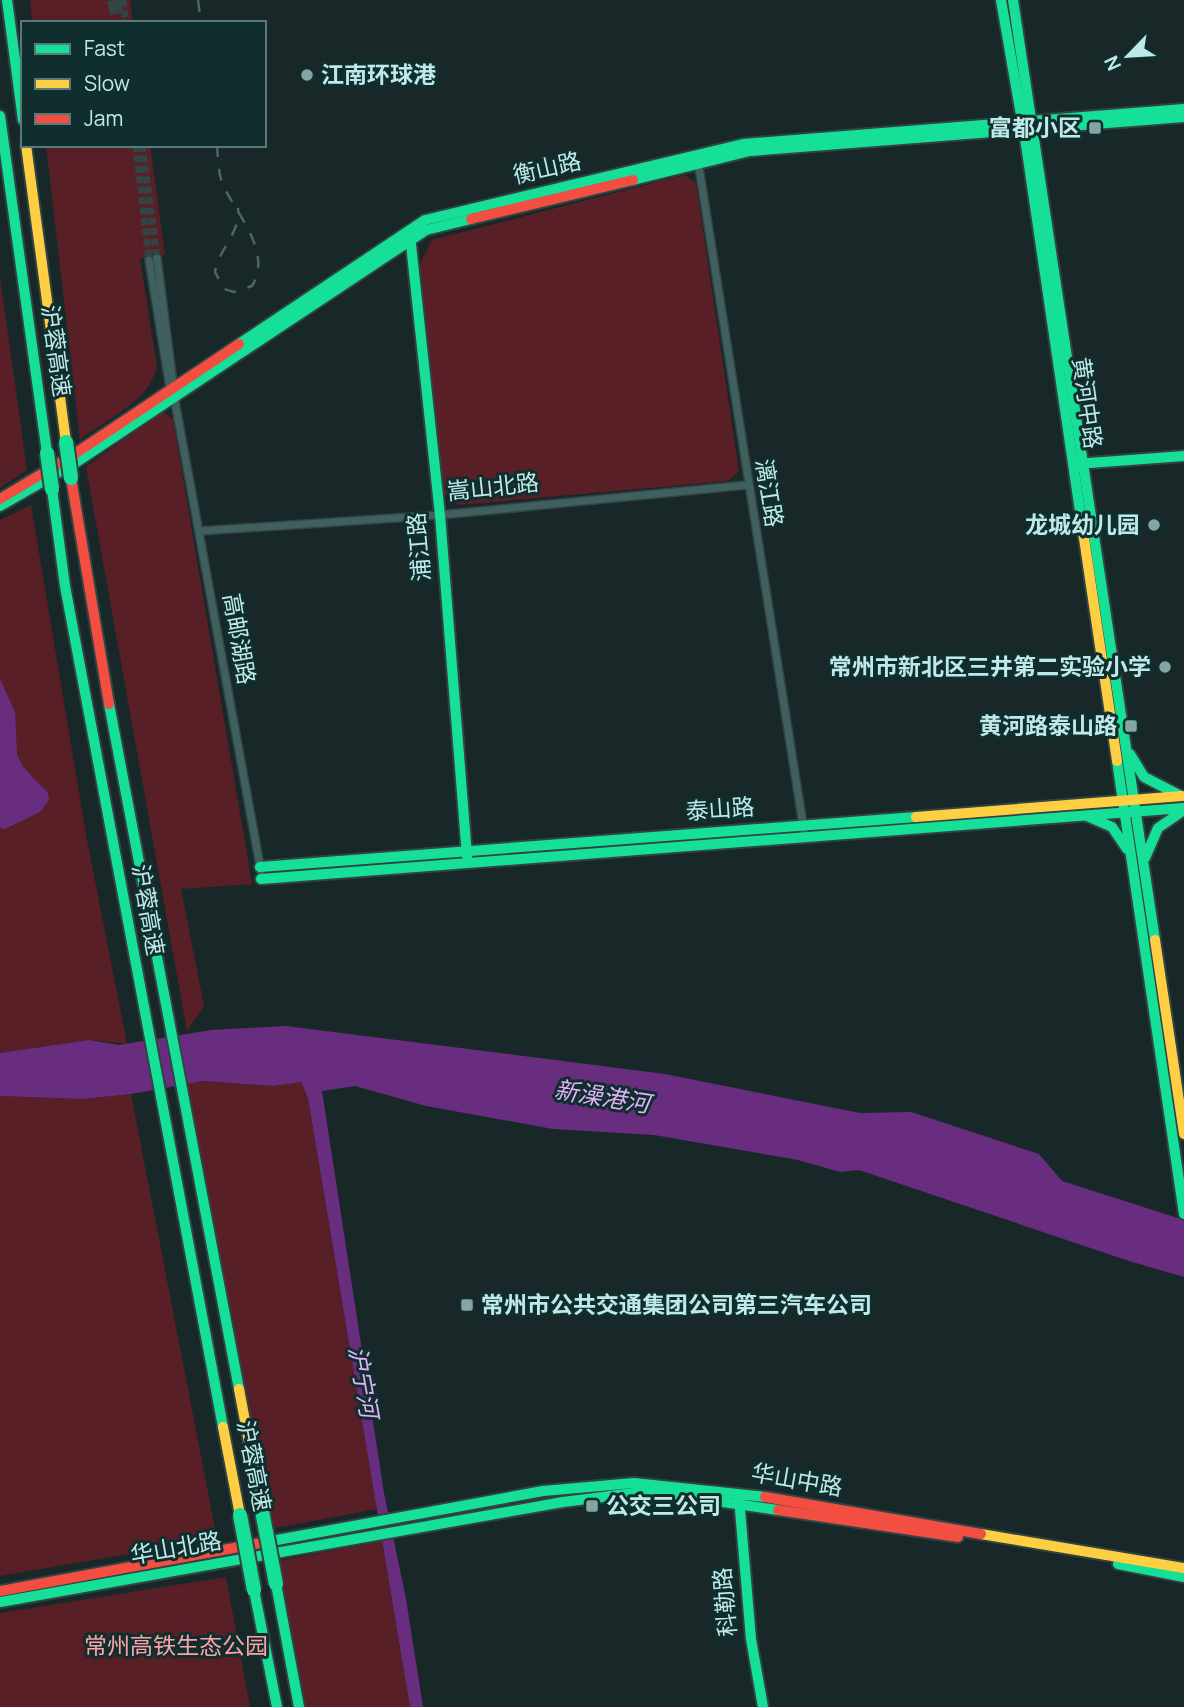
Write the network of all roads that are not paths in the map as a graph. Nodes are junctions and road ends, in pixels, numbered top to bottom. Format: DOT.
graph roads {
  1 [pos="7,0"];
  2 [pos="1002,0"];
  3 [pos="1013,0"];
  4 [pos="21,105"];
  5 [pos="1184,109"];
  6 [pos="0,116"];
  7 [pos="1184,117"];
  8 [pos="1028,125"];
  9 [pos="26,147"];
  10 [pos="698,159"];
  11 [pos="410,234"];
  12 [pos="153,259"];
  13 [pos="174,395"];
  14 [pos="1184,456"];
  15 [pos="1079,464"];
  16 [pos="747,485"];
  17 [pos="0,499"];
  18 [pos="0,506"];
  19 [pos="440,515"];
  20 [pos="200,531"];
  21 [pos="1125,741"];
  22 [pos="1183,803"];
  23 [pos="1129,807"];
  24 [pos="1087,816"];
  25 [pos="804,832"];
  26 [pos="467,857"];
  27 [pos="1138,863"];
  28 [pos="261,873"];
  29 [pos="1184,1134"];
  30 [pos="1184,1214"];
  31 [pos="739,1498"];
  32 [pos="401,1524"];
  33 [pos="378,1528"];
  34 [pos="1184,1568"];
  35 [pos="1184,1577"];
  36 [pos="0,1591"];
  37 [pos="0,1602"];
  38 [pos="277,1707"];
  39 [pos="299,1707"];
  40 [pos="763,1707"];
  1 -- 4 [label="main road"];
  2 -- 8 [label="main road, 黄河中路"];
  3 -- 8 [label="main road, 黄河中路"];
  5 -- 8 [label="main road, 衡山路"];
  6 -- 38 [label="main road, 沪蓉高速, bridge"];
  7 -- 8 [label="main road, 衡山路"];
  8 -- 10 [label="main road, 衡山路"];
  8 -- 15 [label="main road, 黄河中路"];
  9 -- 39 [label="main road, 沪蓉高速, bridge"];
  10 -- 11 [label="main road, 衡山路"];
  10 -- 16 [label="street, 漓江路"];
  11 -- 13 [label="main road, 衡山路"];
  11 -- 19 [label="main road, 浦江路"];
  12 -- 13 [label="street, 高邮湖路"];
  13 -- 17 [label="main road, 衡山路"];
  13 -- 18 [label="main road, 衡山路"];
  13 -- 20 [label="street, 高邮湖路"];
  14 -- 15 [label="main road"];
  15 -- 21 [label="main road, 黄河中路"];
  15 -- 23 [label="main road, 黄河中路"];
  16 -- 19 [label="street, 嵩山北路"];
  16 -- 25 [label="street, 漓江路"];
  19 -- 20 [label="street, 嵩山北路"];
  19 -- 26 [label="main road, 浦江路"];
  20 -- 28 [label="street, 高邮湖路"];
  21 -- 22 [label="main road"];
  21 -- 23 [label="main road, 黄河中路"];
  22 -- 23 [label="main road, 泰山路"];
  22 -- 27 [label="main road"];
  23 -- 24 [label="main road, 泰山路"];
  23 -- 25 [label="main road, 泰山路"];
  23 -- 27 [label="main road"];
  24 -- 25 [label="main road, 泰山路"];
  24 -- 27 [label="main road"];
  25 -- 26 [label="main road, 泰山路"];
  26 -- 28 [label="main road, 泰山路"];
  27 -- 29 [label="main road"];
  27 -- 30 [label="main road"];
  31 -- 32 [label="main road, 华山中路"];
  31 -- 32 [label="main road, 华山中路"];
  31 -- 34 [label="main road, 华山中路"];
  31 -- 35 [label="main road, 华山中路"];
  31 -- 40 [label="main road, 科勒路"];
  32 -- 33 [label="main road, 华山北路"];
  33 -- 36 [label="main road, 华山北路"];
  33 -- 37 [label="main road, 华山北路"];
}
